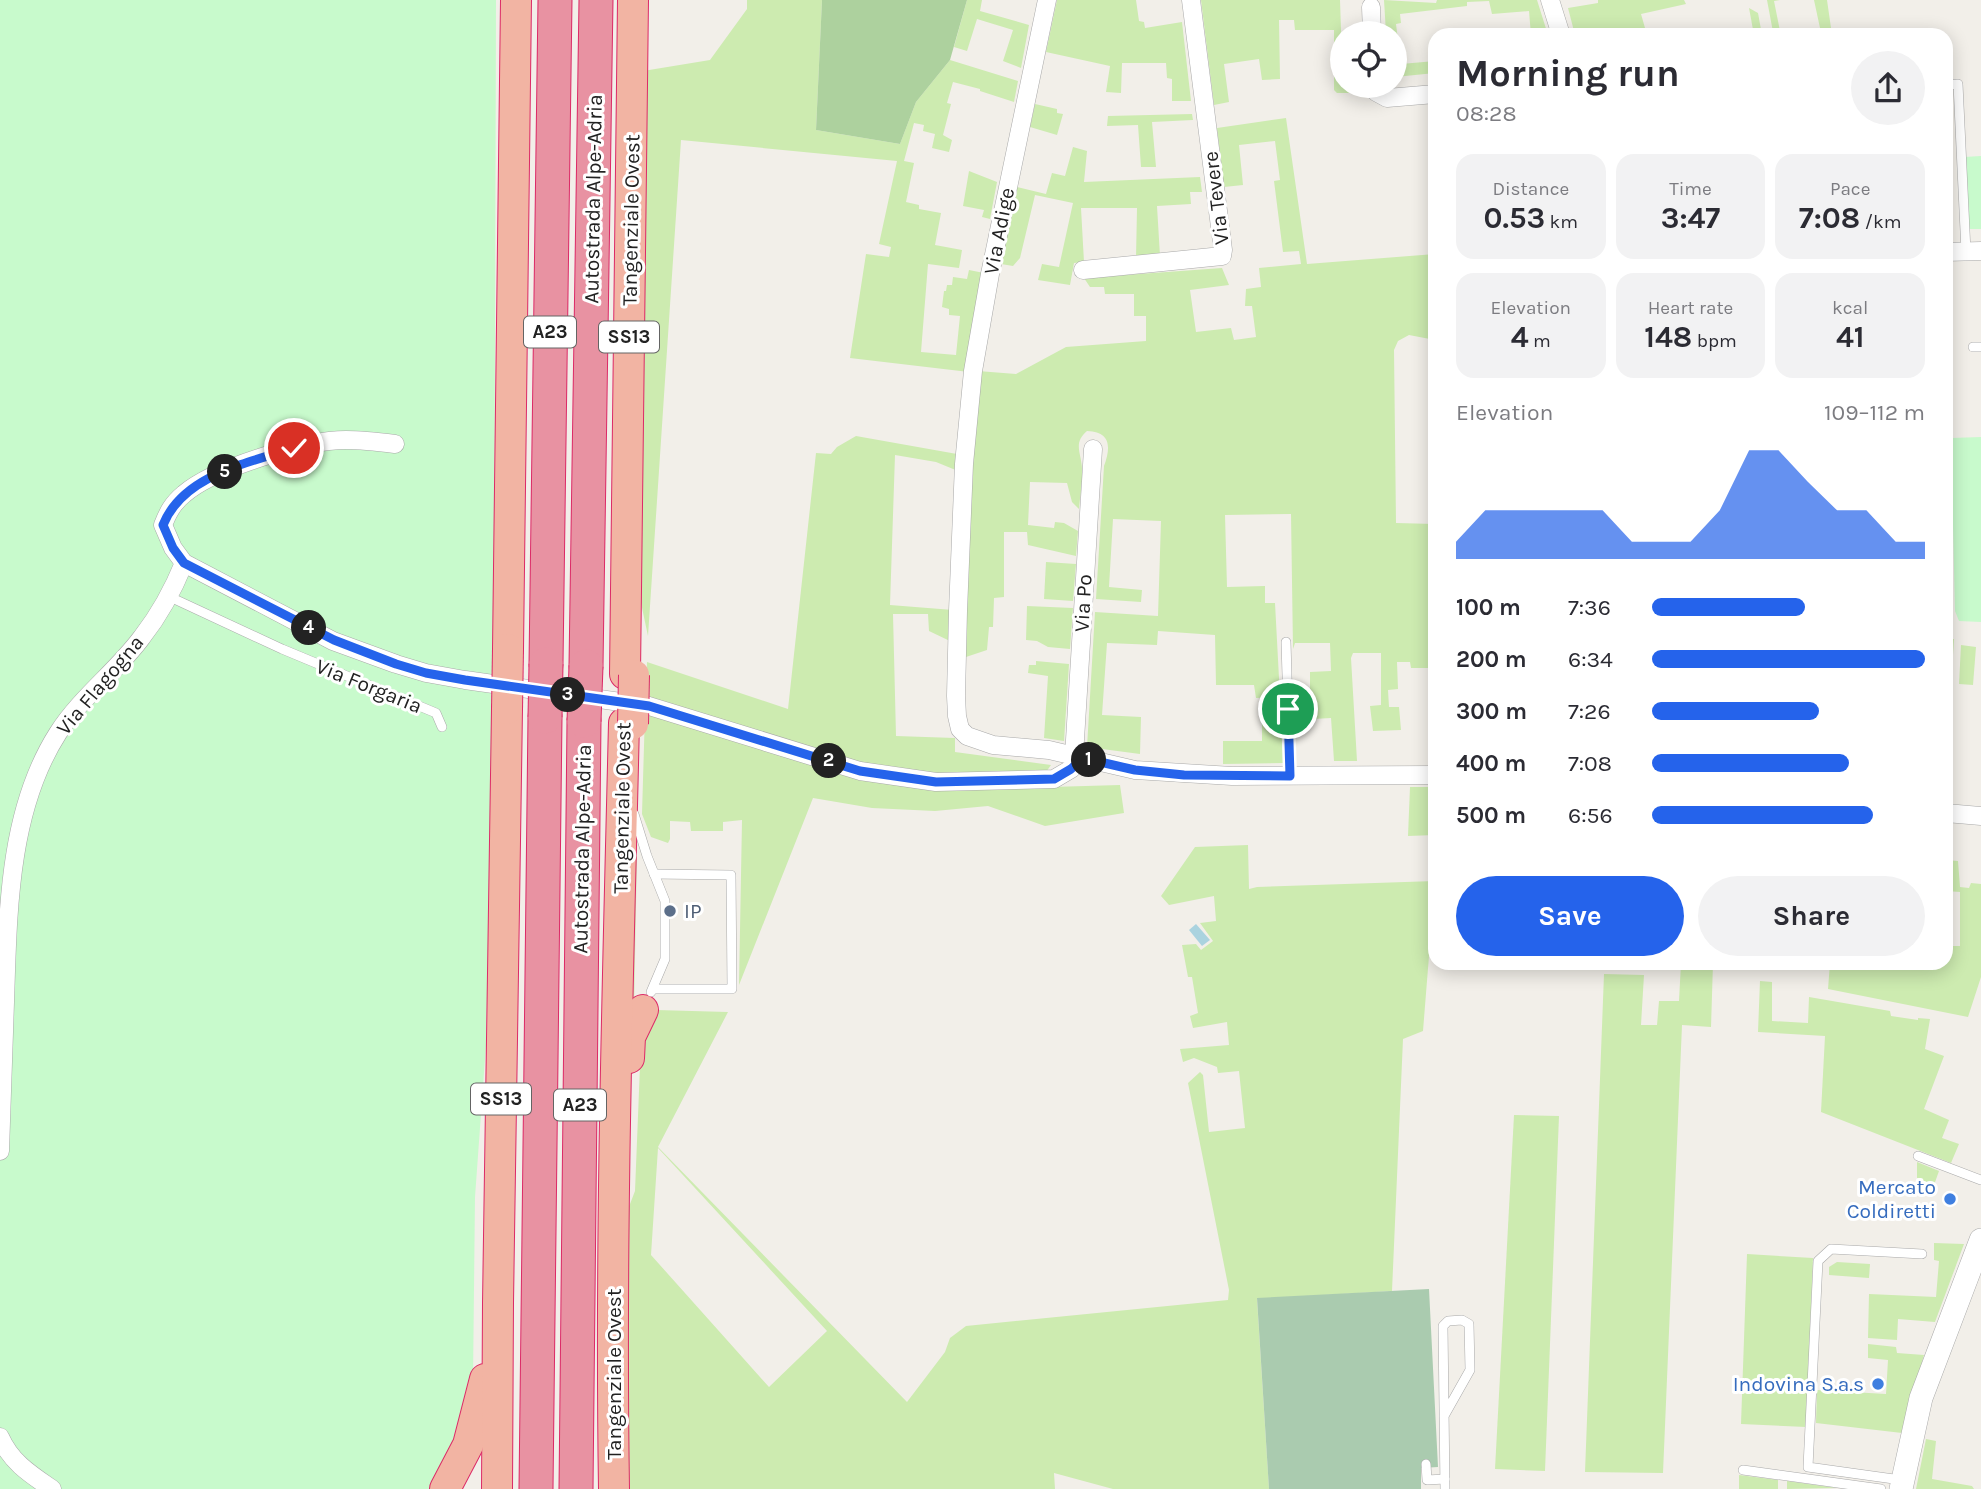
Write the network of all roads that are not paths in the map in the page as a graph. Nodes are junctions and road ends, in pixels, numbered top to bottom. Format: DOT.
graph roads {
  1 [pos="516,0"];
  2 [pos="555,0"];
  3 [pos="596,0"];
  4 [pos="633,0"];
  5 [pos="1047,0"];
  6 [pos="1191,0"];
  7 [pos="1550,0"];
  8 [pos="1371,7"];
  9 [pos="1372,21"];
  10 [pos="1559,28"];
  11 [pos="1953,84"];
  12 [pos="1428,95"];
  13 [pos="1407,96"];
  14 [pos="1973,251"];
  15 [pos="1953,252"];
  16 [pos="1083,270"];
  17 [pos="395,444"];
  18 [pos="1093,449"];
  19 [pos="184,563"];
  20 [pos="170,597"];
  21 [pos="1286,642"];
  22 [pos="628,723"];
  23 [pos="442,727"];
  24 [pos="1078,757"];
  25 [pos="1428,775"];
  26 [pos="1290,776"];
  27 [pos="634,814"];
  28 [pos="1953,814"];
  29 [pos="1981,816"];
  30 [pos="653,874"];
  31 [pos="648,999"];
  32 [pos="0,1151"];
  33 [pos="1919,1156"];
  34 [pos="1981,1180"];
  35 [pos="615,1207"];
  36 [pos="1981,1240"];
  37 [pos="1922,1254"];
  38 [pos="498,1303"];
  39 [pos="1444,1416"];
  40 [pos="0,1437"];
  41 [pos="1426,1464"];
  42 [pos="1743,1470"];
  43 [pos="1445,1484"];
  44 [pos="1901,1485"];
  45 [pos="52,1489"];
  46 [pos="445,1489"];
  47 [pos="497,1489"];
  48 [pos="536,1489"];
  49 [pos="576,1489"];
  50 [pos="614,1489"];
  51 [pos="1881,1489"];
  1 -- 38 [label="highway, SS13, bridge"];
  2 -- 48 [label="highway, Autostrada Alpe-Adria / A23, bridge"];
  3 -- 49 [label="highway, Autostrada Alpe-Adria / A23, bridge"];
  4 -- 22 [label="highway, Tangenziale Ovest / SS13"];
  5 -- 24 [label="street, Via Adige"];
  6 -- 16 [label="street, Via Tevere"];
  7 -- 10 [label="street"];
  8 -- 9 [label="street"];
  11 -- 14 [label="lane"];
  12 -- 13 [label="street"];
  14 -- 15 [label="street"];
  17 -- 19 [label="street"];
  18 -- 24 [label="street, Via Po"];
  19 -- 20 [label="street"];
  19 -- 24 [label="street, Via Forgaria"];
  20 -- 23 [label="lane, Via Forgaria"];
  20 -- 32 [label="street, Via Flagogna"];
  21 -- 26 [label="lane"];
  22 -- 27 [label="highway"];
  22 -- 35 [label="highway, Tangenziale Ovest / SS13"];
  24 -- 26 [label="street"];
  25 -- 26 [label="street"];
  27 -- 30 [label="lane"];
  28 -- 29 [label="street"];
  30 -- 31 [label="lane"];
  30 -- 31 [label="lane"];
  31 -- 35 [label="highway"];
  33 -- 34 [label="lane"];
  35 -- 50 [label="highway, Tangenziale Ovest / SS13"];
  36 -- 44 [label="street"];
  37 -- 44 [label="lane"];
  38 -- 46 [label="highway"];
  38 -- 47 [label="highway, SS13"];
  39 -- 39 [label="lane"];
  39 -- 43 [label="lane"];
  40 -- 45 [label="street"];
  41 -- 43 [label="lane"];
  42 -- 51 [label="lane"];
}
